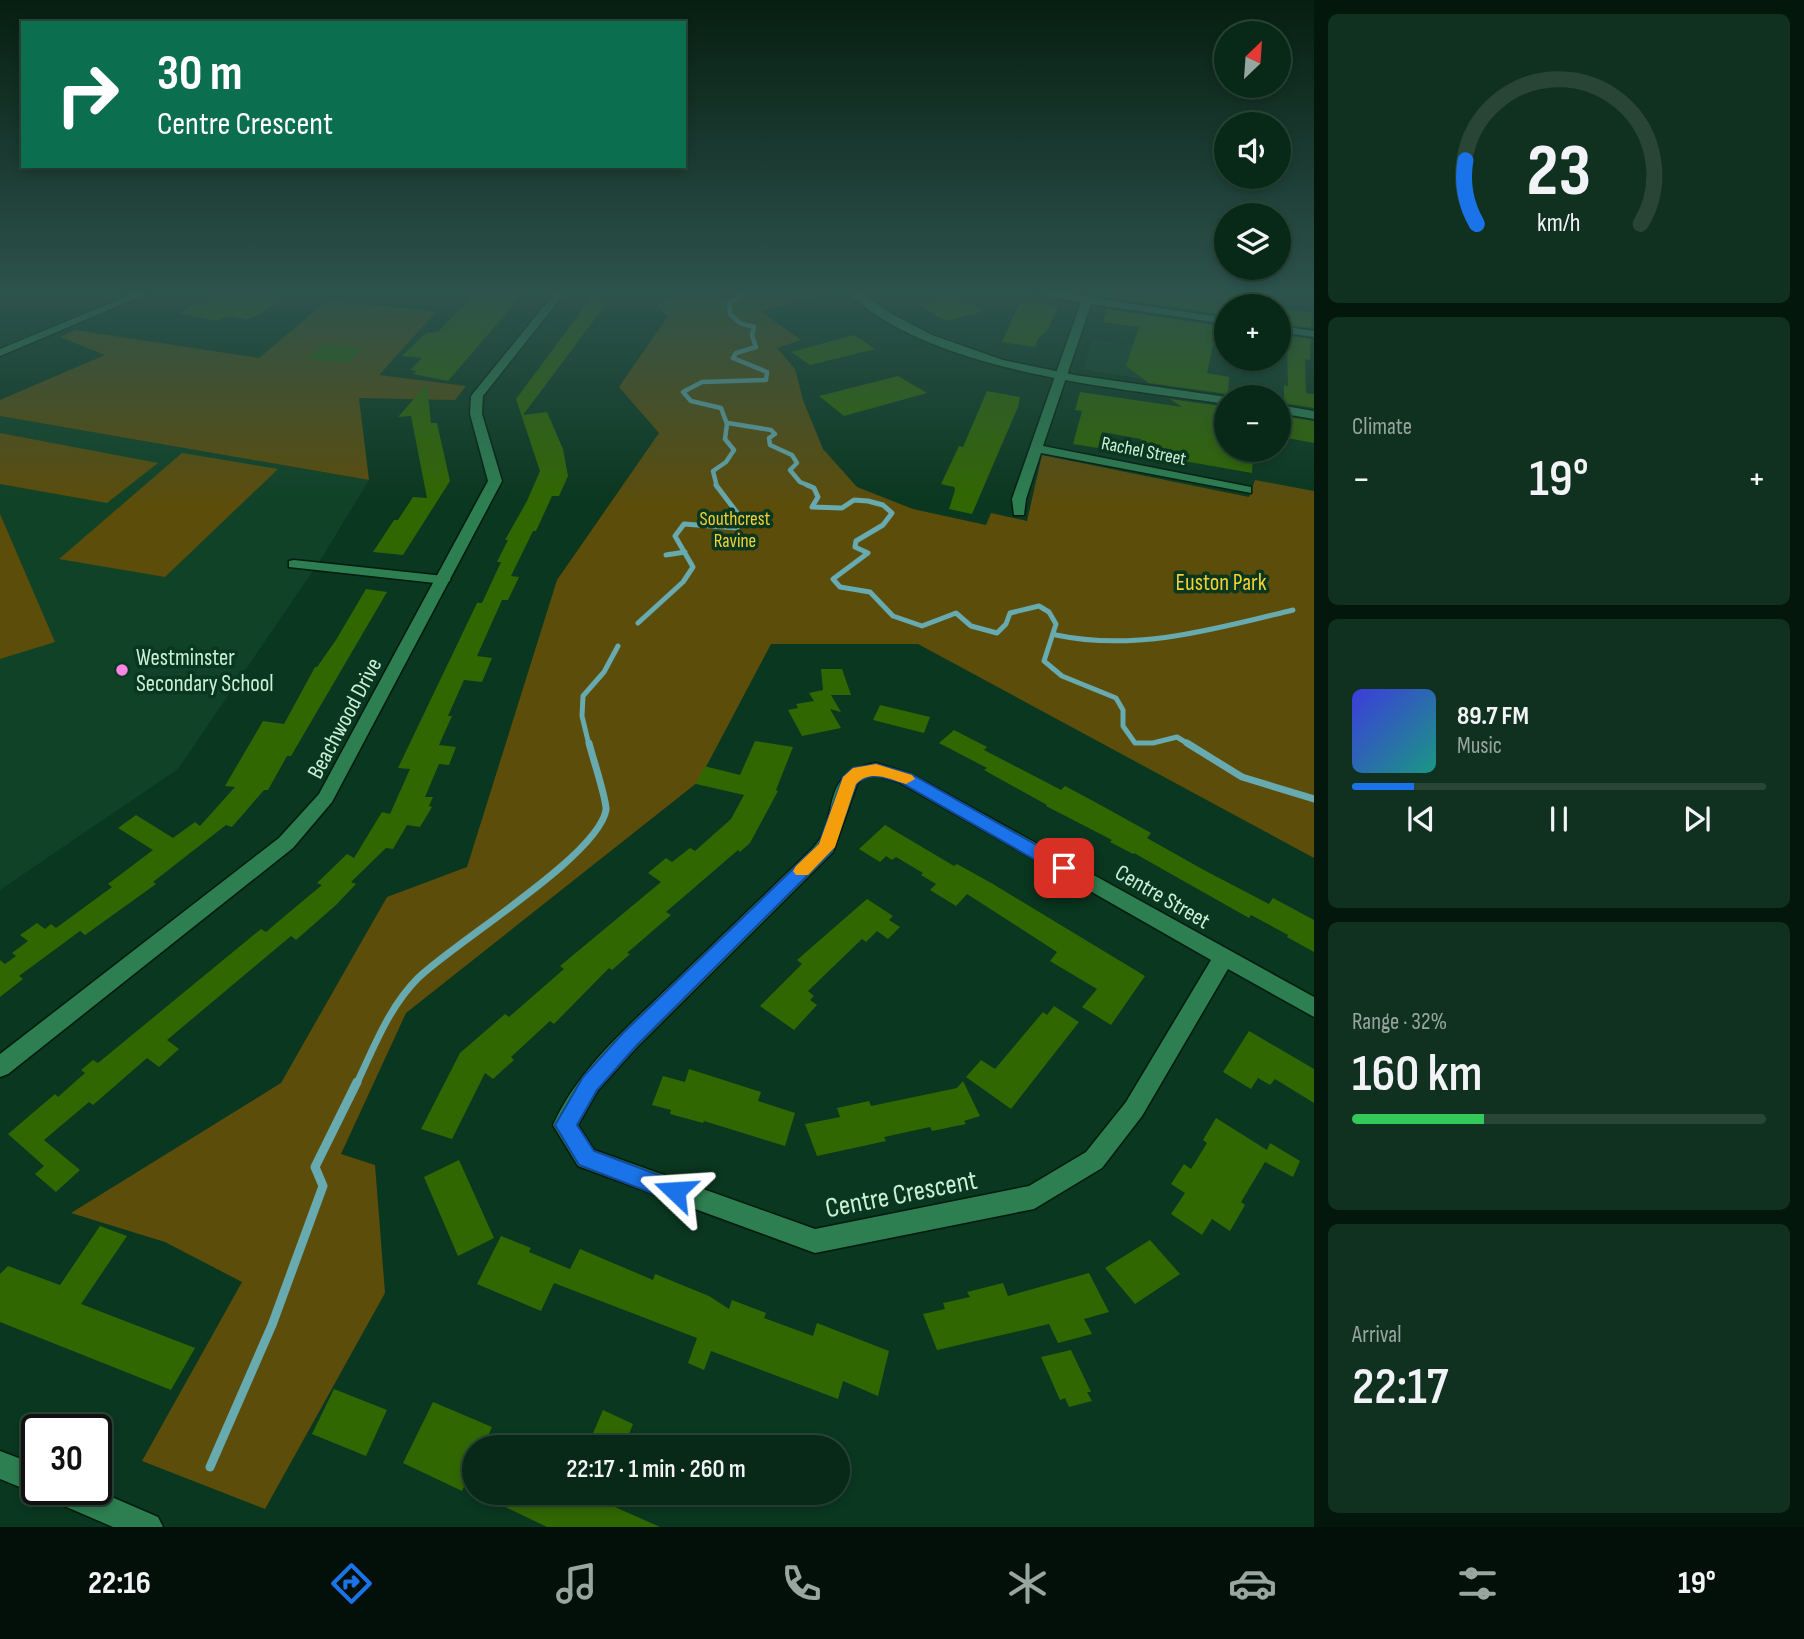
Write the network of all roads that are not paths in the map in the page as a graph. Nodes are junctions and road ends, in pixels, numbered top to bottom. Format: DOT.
graph roads {
  1 [pos="505,361"];
  2 [pos="1008,361"];
  3 [pos="1067,361"];
  4 [pos="1063,375"];
  5 [pos="1214,399"];
  6 [pos="1291,411"];
  7 [pos="1314,415"];
  8 [pos="1035,448"];
  9 [pos="1246,490"];
  10 [pos="1019,512"];
  11 [pos="294,564"];
  12 [pos="444,580"];
  13 [pos="876,769"];
  14 [pos="1223,959"];
  15 [pos="1314,1008"];
  16 [pos="0,1067"];
  17 [pos="0,1465"];
  18 [pos="21,1474"];
  19 [pos="96,1505"];
  20 [pos="148,1527"];
  1 -- 12 [label="street, Beachwood Drive"];
  2 -- 4 [label="street"];
  3 -- 4 [label="street"];
  4 -- 5 [label="street"];
  4 -- 8 [label="street"];
  6 -- 7 [label="street"];
  8 -- 9 [label="street, Rachel Street"];
  8 -- 10 [label="street"];
  11 -- 12 [label="street"];
  12 -- 16 [label="street, Beachwood Drive"];
  13 -- 14 [label="street, Centre Street"];
  13 -- 14 [label="street, Centre Crescent"];
  14 -- 15 [label="street, Centre Street"];
  17 -- 18 [label="street"];
  19 -- 20 [label="street"];
}
